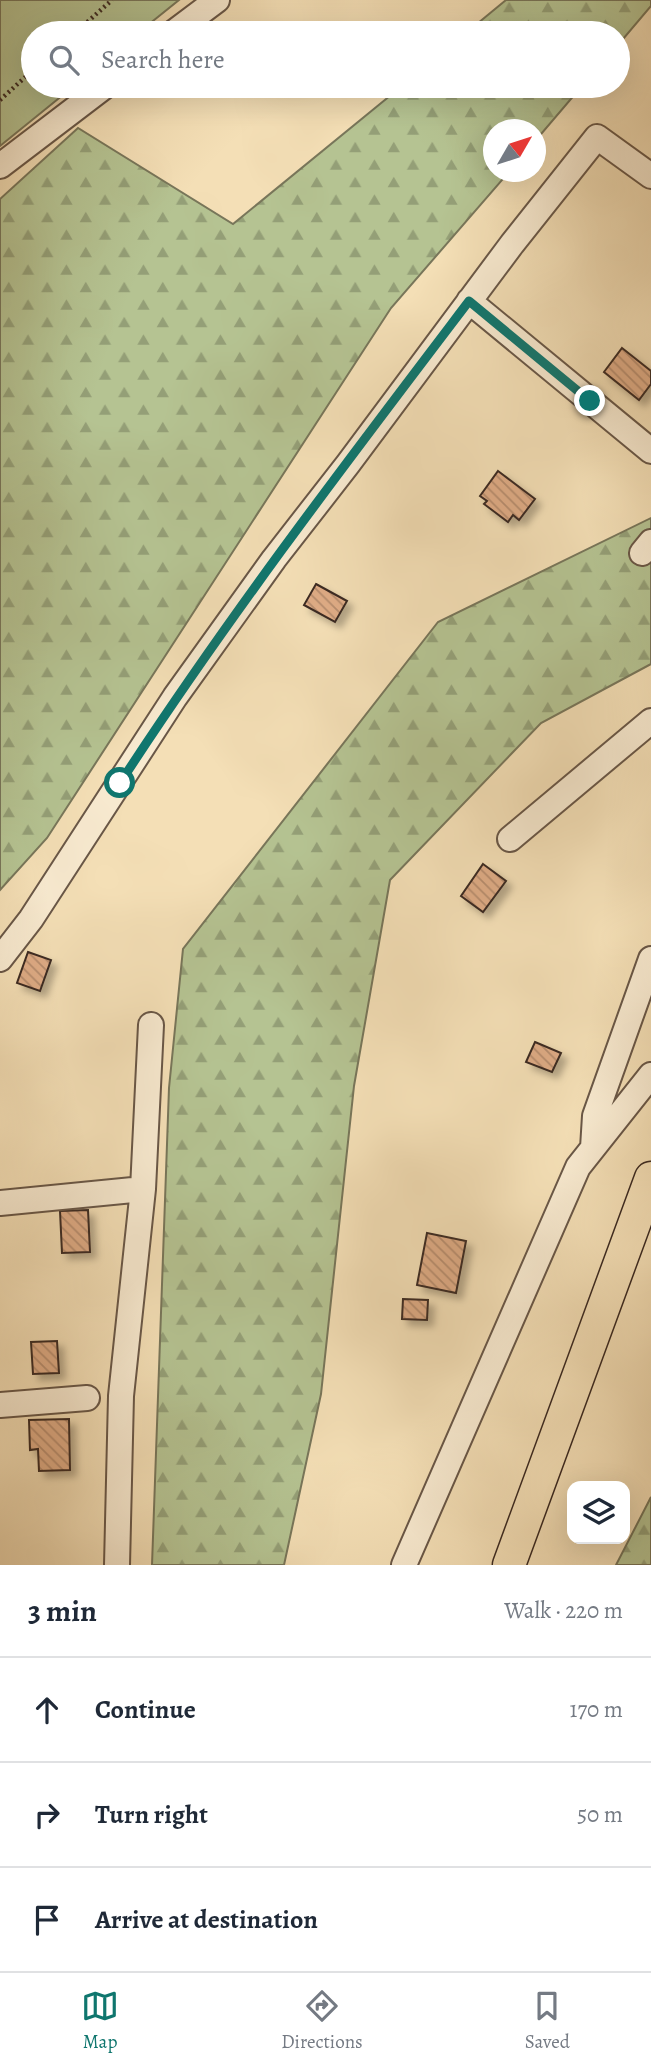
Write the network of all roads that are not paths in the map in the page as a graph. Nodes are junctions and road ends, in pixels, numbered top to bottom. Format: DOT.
graph roads {
  1 [pos="217,0"];
  2 [pos="189,21"];
  3 [pos="89,98"];
  4 [pos="0,166"];
  5 [pos="651,176"];
  6 [pos="469,301"];
  7 [pos="651,451"];
  8 [pos="651,721"];
  9 [pos="510,839"];
  10 [pos="0,959"];
  11 [pos="651,959"];
  12 [pos="151,1025"];
  13 [pos="651,1075"];
  14 [pos="593,1148"];
  15 [pos="651,1178"];
  16 [pos="143,1189"];
  17 [pos="0,1203"];
  18 [pos="88,1398"];
  19 [pos="0,1405"];
  20 [pos="117,1565"];
  21 [pos="404,1565"];
  22 [pos="509,1565"];
  1 -- 2 [label="street"];
  3 -- 4 [label="street"];
  5 -- 6 [label="street"];
  6 -- 7 [label="street"];
  6 -- 10 [label="street"];
  8 -- 9 [label="street"];
  11 -- 14 [label="street"];
  12 -- 16 [label="street"];
  13 -- 14 [label="street"];
  14 -- 21 [label="street"];
  15 -- 22 [label="main road"];
  16 -- 17 [label="street"];
  16 -- 20 [label="street"];
  18 -- 19 [label="street"];
}
